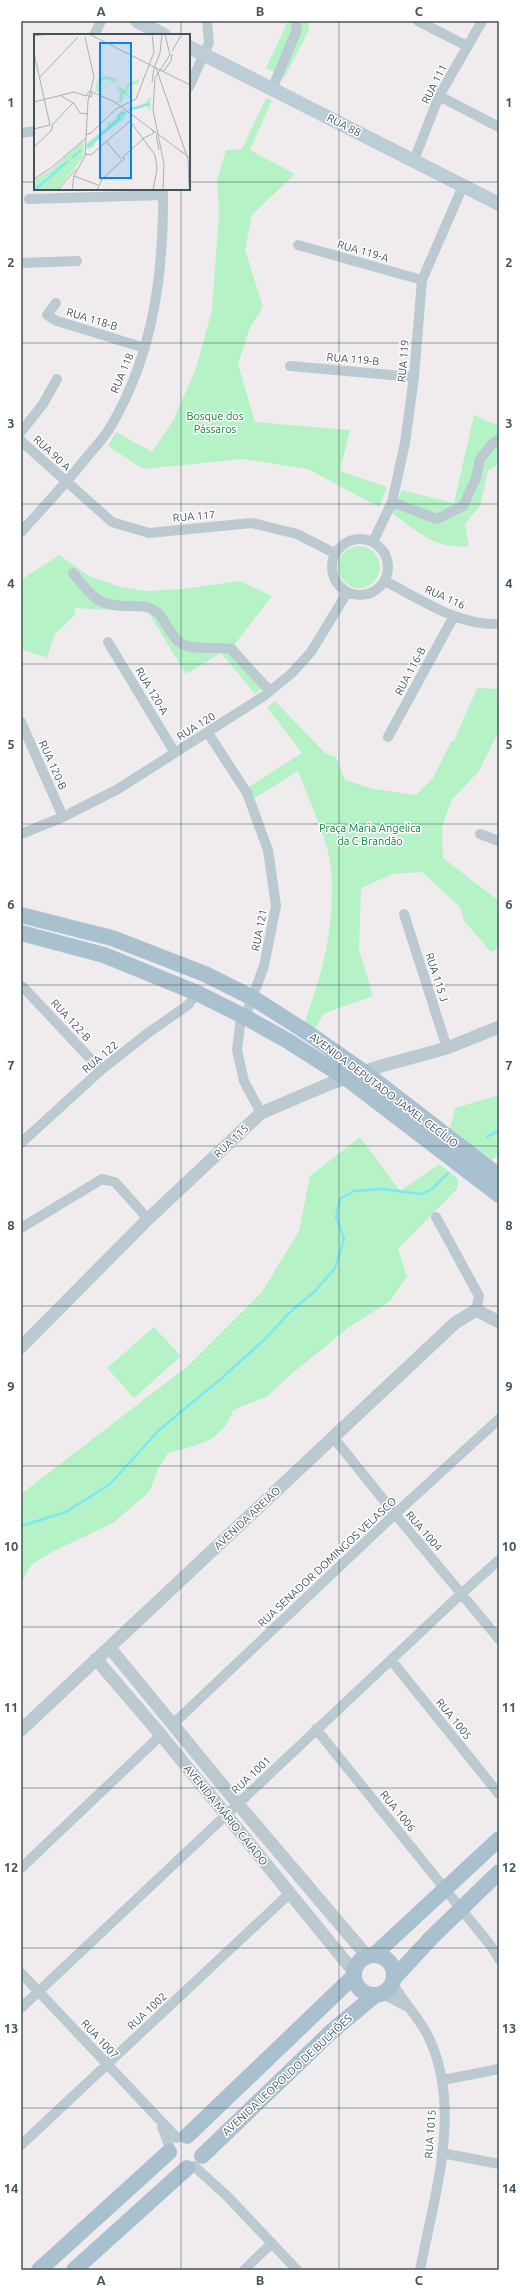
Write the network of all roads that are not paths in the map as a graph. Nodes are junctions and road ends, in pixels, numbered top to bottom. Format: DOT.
graph roads {
  1 [pos="101,21"];
  2 [pos="137,21"];
  3 [pos="207,21"];
  4 [pos="297,21"];
  5 [pos="418,21"];
  6 [pos="482,21"];
  7 [pos="94,34"];
  8 [pos="162,34"];
  9 [pos="467,46"];
  10 [pos="190,48"];
  11 [pos="204,55"];
  12 [pos="190,84"];
  13 [pos="272,89"];
  14 [pos="439,96"];
  15 [pos="499,127"];
  16 [pos="34,131"];
  17 [pos="21,133"];
  18 [pos="414,160"];
  19 [pos="463,186"];
  20 [pos="163,192"];
  21 [pos="29,199"];
  22 [pos="499,204"];
  23 [pos="298,245"];
  24 [pos="77,261"];
  25 [pos="21,263"];
  26 [pos="422,280"];
  27 [pos="56,303"];
  28 [pos="145,348"];
  29 [pos="290,366"];
  30 [pos="414,377"];
  31 [pos="57,379"];
  32 [pos="21,432"];
  33 [pos="499,440"];
  34 [pos="21,441"];
  35 [pos="66,483"];
  36 [pos="392,502"];
  37 [pos="21,532"];
  38 [pos="373,542"];
  39 [pos="334,553"];
  40 [pos="73,573"];
  41 [pos="385,581"];
  42 [pos="347,593"];
  43 [pos="454,616"];
  44 [pos="499,624"];
  45 [pos="108,642"];
  46 [pos="270,691"];
  47 [pos="21,722"];
  48 [pos="208,733"];
  49 [pos="388,737"];
  50 [pos="175,754"];
  51 [pos="63,817"];
  52 [pos="21,834"];
  53 [pos="480,834"];
  54 [pos="499,841"];
  55 [pos="404,914"];
  56 [pos="21,915"];
  57 [pos="21,933"];
  58 [pos="22,986"];
  59 [pos="197,993"];
  60 [pos="253,998"];
  61 [pos="245,1017"];
  62 [pos="499,1028"];
  63 [pos="447,1048"];
  64 [pos="101,1070"];
  65 [pos="364,1072"];
  66 [pos="346,1078"];
  67 [pos="261,1113"];
  68 [pos="21,1143"];
  69 [pos="499,1176"];
  70 [pos="499,1195"];
  71 [pos="436,1217"];
  72 [pos="148,1219"];
  73 [pos="21,1228"];
  74 [pos="476,1310"];
  75 [pos="499,1322"];
  76 [pos="21,1347"];
  77 [pos="499,1419"];
  78 [pos="333,1437"];
  79 [pos="395,1514"];
  80 [pos="499,1560"];
  81 [pos="462,1593"];
  82 [pos="499,1639"];
  83 [pos="110,1648"];
  84 [pos="96,1659"];
  85 [pos="391,1660"];
  86 [pos="173,1724"];
  87 [pos="21,1730"];
  88 [pos="316,1730"];
  89 [pos="161,1735"];
  90 [pos="499,1794"];
  91 [pos="238,1804"];
  92 [pos="226,1815"];
  93 [pos="499,1838"];
  94 [pos="21,1868"];
  95 [pos="499,1872"];
  96 [pos="445,1888"];
  97 [pos="289,1894"];
  98 [pos="460,1909"];
  99 [pos="371,1955"];
  100 [pos="499,1959"];
  101 [pos="21,1973"];
  102 [pos="354,1974"];
  103 [pos="386,1988"];
  104 [pos="38,1991"];
  105 [pos="21,2008"];
  106 [pos="107,2064"];
  107 [pos="499,2069"];
  108 [pos="443,2080"];
  109 [pos="176,2144"];
  110 [pos="21,2145"];
  111 [pos="442,2153"];
  112 [pos="196,2163"];
  113 [pos="499,2164"];
  114 [pos="272,2243"];
  115 [pos="39,2270"];
  116 [pos="74,2270"];
  117 [pos="244,2270"];
  118 [pos="297,2270"];
  119 [pos="420,2270"];
  1 -- 7 [label="street"];
  2 -- 8 [label="main road"];
  3 -- 11 [label="street"];
  4 -- 13 [label="street"];
  5 -- 9 [label="street"];
  6 -- 9 [label="street, RUA 111"];
  9 -- 14 [label="street, RUA 111"];
  10 -- 11 [label="main road, RUA 88"];
  11 -- 12 [label="street"];
  11 -- 13 [label="main road, RUA 88"];
  13 -- 18 [label="main road, RUA 88"];
  14 -- 15 [label="street"];
  14 -- 18 [label="street, RUA 111"];
  16 -- 17 [label="street"];
  18 -- 19 [label="main road, RUA 88"];
  19 -- 22 [label="main road, RUA 88"];
  19 -- 26 [label="street, RUA 119"];
  20 -- 21 [label="street"];
  20 -- 28 [label="street, RUA 118"];
  23 -- 26 [label="street, RUA 119-A"];
  24 -- 25 [label="street"];
  26 -- 30 [label="street, RUA 119"];
  27 -- 28 [label="street, RUA 118-B"];
  28 -- 35 [label="street, RUA 118"];
  29 -- 30 [label="street, RUA 119-B"];
  30 -- 36 [label="street, RUA 119"];
  31 -- 32 [label="street"];
  33 -- 36 [label="street"];
  34 -- 35 [label="street, RUA 90 A"];
  35 -- 37 [label="street, RUA 118"];
  35 -- 39 [label="street, RUA 117"];
  36 -- 38 [label="street, RUA 119"];
  38 -- 39 [label="street"];
  38 -- 41 [label="street"];
  39 -- 42 [label="street"];
  40 -- 46 [label="street"];
  41 -- 42 [label="street"];
  41 -- 43 [label="street, RUA 116"];
  42 -- 46 [label="street, RUA 120"];
  43 -- 44 [label="street, RUA 116"];
  43 -- 49 [label="street, RUA 116-B"];
  45 -- 50 [label="street, RUA 120-A"];
  46 -- 48 [label="street, RUA 120"];
  47 -- 51 [label="street, RUA 120-B"];
  48 -- 50 [label="street, RUA 120"];
  48 -- 60 [label="street, RUA 121"];
  50 -- 51 [label="street, RUA 120"];
  51 -- 52 [label="street, RUA 120"];
  53 -- 54 [label="street"];
  55 -- 63 [label="street, RUA 115 J"];
  56 -- 60 [label="main road, AVENIDA DEPUTADO JAMEL CECÍLIO"];
  57 -- 59 [label="main road, AVENIDA DEPUTADO JAMEL CECÍLIO"];
  58 -- 64 [label="street, RUA 122-B"];
  59 -- 61 [label="main road, AVENIDA DEPUTADO JAMEL CECÍLIO"];
  59 -- 64 [label="street, RUA 122"];
  60 -- 61 [label="street, RUA 121"];
  60 -- 65 [label="main road, AVENIDA DEPUTADO JAMEL CECÍLIO"];
  61 -- 66 [label="main road, AVENIDA DEPUTADO JAMEL CECÍLIO"];
  61 -- 67 [label="street, RUA 121"];
  62 -- 63 [label="street, RUA 115"];
  63 -- 65 [label="street, RUA 115"];
  64 -- 68 [label="street, RUA 122"];
  65 -- 66 [label="street, RUA 115"];
  65 -- 69 [label="main road, AVENIDA DEPUTADO JAMEL CECÍLIO"];
  66 -- 67 [label="street, RUA 115"];
  66 -- 70 [label="main road, AVENIDA DEPUTADO JAMEL CECÍLIO"];
  67 -- 72 [label="street, RUA 115"];
  71 -- 74 [label="street"];
  72 -- 73 [label="street"];
  72 -- 76 [label="street, RUA 115"];
  74 -- 75 [label="street"];
  74 -- 78 [label="street, AVENIDA AREIÃO"];
  77 -- 79 [label="street, RUA SENADOR DOMINGOS VELASCO"];
  78 -- 79 [label="street, RUA 1004"];
  78 -- 83 [label="street, AVENIDA AREIÃO"];
  79 -- 81 [label="street, RUA 1004"];
  79 -- 86 [label="street, RUA SENADOR DOMINGOS VELASCO"];
  80 -- 81 [label="street, RUA 1001"];
  81 -- 82 [label="street, RUA 1004"];
  81 -- 85 [label="street, RUA 1001"];
  83 -- 84 [label="street, AVENIDA AREIÃO"];
  83 -- 86 [label="street, AVENIDA MÁRIO CAIADO"];
  84 -- 87 [label="street, AVENIDA AREIÃO"];
  84 -- 89 [label="street, AVENIDA MÁRIO CAIADO"];
  85 -- 88 [label="street, RUA 1001"];
  85 -- 90 [label="street, RUA 1005"];
  86 -- 91 [label="street, AVENIDA MÁRIO CAIADO"];
  88 -- 91 [label="street, RUA 1001"];
  88 -- 96 [label="street, RUA 1006"];
  89 -- 92 [label="street, AVENIDA MÁRIO CAIADO"];
  89 -- 94 [label="street"];
  91 -- 92 [label="street, RUA 1001"];
  91 -- 99 [label="street, AVENIDA MÁRIO CAIADO"];
  92 -- 97 [label="street, AVENIDA MÁRIO CAIADO"];
  92 -- 104 [label="street, RUA 1001"];
  93 -- 96 [label="main road"];
  95 -- 98 [label="main road, AVENIDA LEOPOLDO DE BULHÕES"];
  96 -- 98 [label="street, RUA 1006"];
  96 -- 99 [label="main road"];
  97 -- 102 [label="street, AVENIDA MÁRIO CAIADO"];
  97 -- 106 [label="street, RUA 1002"];
  98 -- 100 [label="street, RUA 1006"];
  98 -- 103 [label="main road, AVENIDA LEOPOLDO DE BULHÕES"];
  99 -- 102 [label="main road"];
  99 -- 103 [label="main road"];
  101 -- 104 [label="street, RUA 1007"];
  102 -- 103 [label="main road"];
  102 -- 109 [label="main road"];
  103 -- 108 [label="street, RUA 1015"];
  103 -- 112 [label="main road, AVENIDA LEOPOLDO DE BULHÕES"];
  104 -- 105 [label="street, RUA 1001"];
  104 -- 106 [label="street, RUA 1007"];
  106 -- 109 [label="street, RUA 1007"];
  106 -- 110 [label="street, RUA 1002"];
  107 -- 108 [label="street"];
  108 -- 111 [label="street, RUA 1015"];
  109 -- 112 [label="main road"];
  109 -- 112 [label="main road"];
  109 -- 115 [label="main road"];
  111 -- 113 [label="street"];
  111 -- 119 [label="street, RUA 1015"];
  112 -- 114 [label="street"];
  112 -- 116 [label="main road, AVENIDA LEOPOLDO DE BULHÕES"];
  114 -- 117 [label="street"];
  114 -- 118 [label="street"];
}
